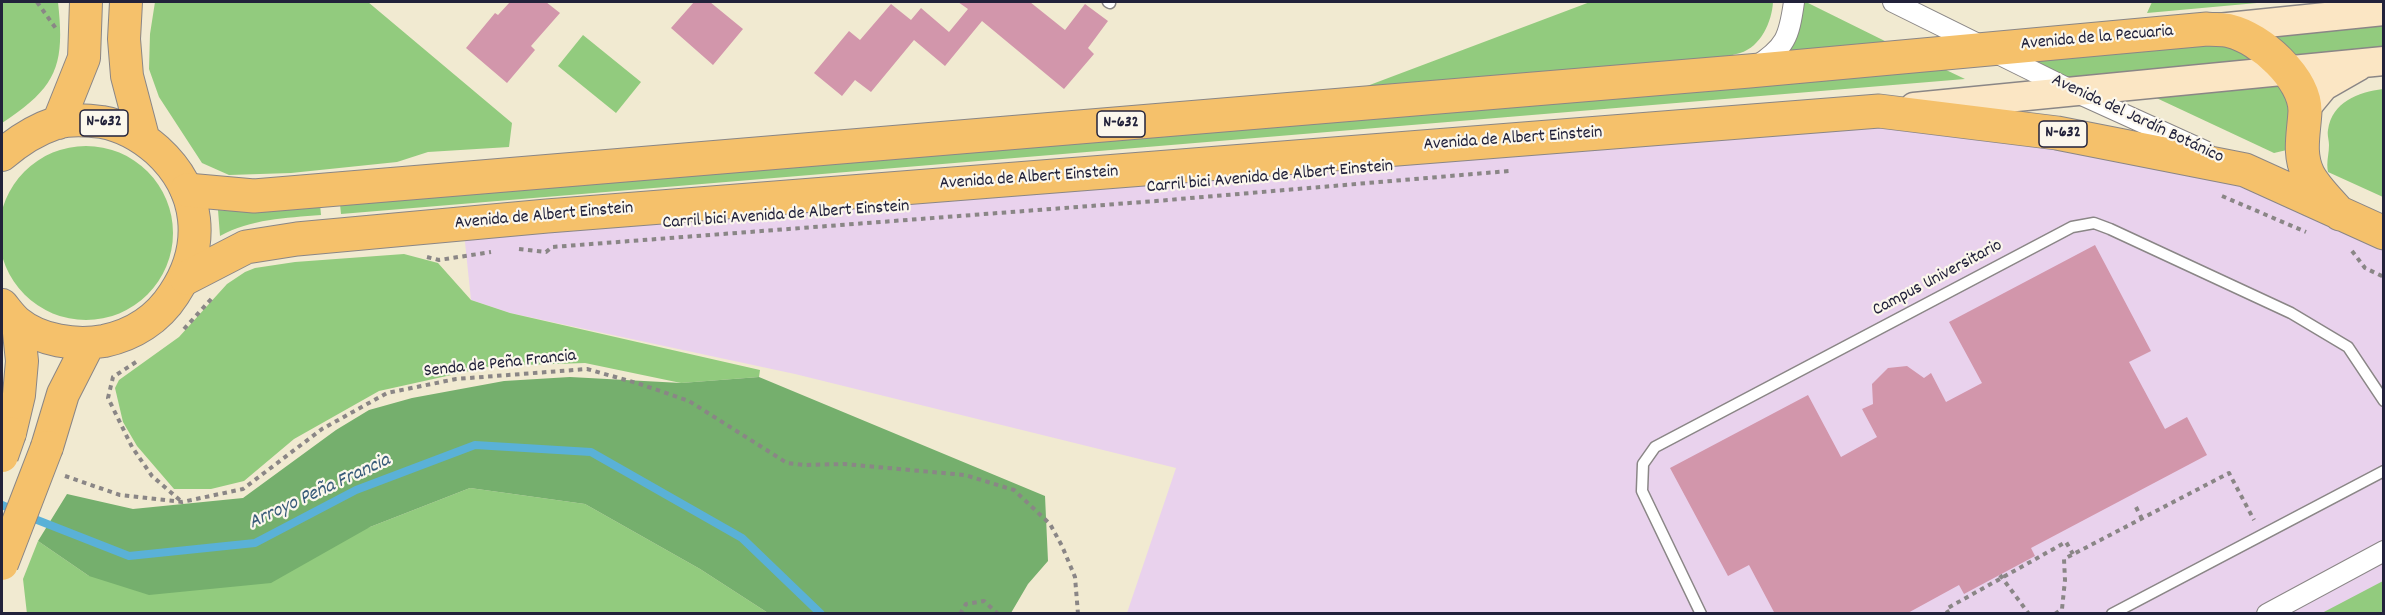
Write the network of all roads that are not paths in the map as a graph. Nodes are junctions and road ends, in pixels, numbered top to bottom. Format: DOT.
graph roads {
  1 [pos="86,2"];
  2 [pos="126,2"];
  3 [pos="1794,2"];
  4 [pos="1893,2"];
  5 [pos="2384,11"];
  6 [pos="2207,29"];
  7 [pos="1987,48"];
  8 [pos="2374,62"];
  9 [pos="2287,69"];
  10 [pos="1749,71"];
  11 [pos="2075,92"];
  12 [pos="2305,109"];
  13 [pos="1879,111"];
  14 [pos="58,123"];
  15 [pos="143,137"];
  16 [pos="2,155"];
  17 [pos="2245,170"];
  18 [pos="188,190"];
  19 [pos="2340,214"];
  20 [pos="2384,233"];
  21 [pos="186,278"];
  22 [pos="10,314"];
  23 [pos="89,343"];
  24 [pos="2384,401"];
  25 [pos="6,444"];
  26 [pos="2384,471"];
  27 [pos="2384,551"];
  28 [pos="2,564"];
  29 [pos="1701,614"];
  30 [pos="2112,614"];
  31 [pos="2267,614"];
  1 -- 14 [label="main road, N-632"];
  2 -- 15 [label="main road, N-632"];
  3 -- 10 [label="street"];
  4 -- 7 [label="street, Avenida del Jardín Botánico"];
  5 -- 6 [label="street, Avenida de la Pecuaria"];
  6 -- 7 [label="highway, Avenida de la Pecuaria / N-632"];
  6 -- 9 [label="highway, Avenida de la Pecuaria / N-632"];
  7 -- 10 [label="highway, N-632"];
  7 -- 11 [label="street, Avenida del Jardín Botánico"];
  8 -- 9 [label="street"];
  8 -- 12 [label="street"];
  9 -- 11 [label="street"];
  9 -- 12 [label="highway, Avenida de la Pecuaria / N-632"];
  10 -- 18 [label="highway, N-632"];
  11 -- 13 [label="street, Avenida de Albert Einstein"];
  11 -- 17 [label="street, Avenida del Jardín Botánico"];
  12 -- 19 [label="highway, Avenida de la Pecuaria / N-632"];
  13 -- 17 [label="highway, Avenida de Albert Einstein / N-632"];
  13 -- 21 [label="highway, Avenida de Albert Einstein / N-632"];
  14 -- 15 [label="main road, N-632"];
  14 -- 16 [label="main road, N-632"];
  15 -- 18 [label="main road, N-632"];
  17 -- 19 [label="highway, Avenida del Jardín Botánico / N-632"];
  18 -- 21 [label="main road, N-632"];
  19 -- 20 [label="highway, Avenida del Jardín Botánico / N-632"];
  21 -- 23 [label="main road, N-632"];
  22 -- 23 [label="main road, N-632"];
  22 -- 25 [label="main road"];
  23 -- 28 [label="main road, bridge"];
  24 -- 29 [label="lane, Campus Universitario"];
  26 -- 30 [label="lane"];
  27 -- 31 [label="street"];
}
